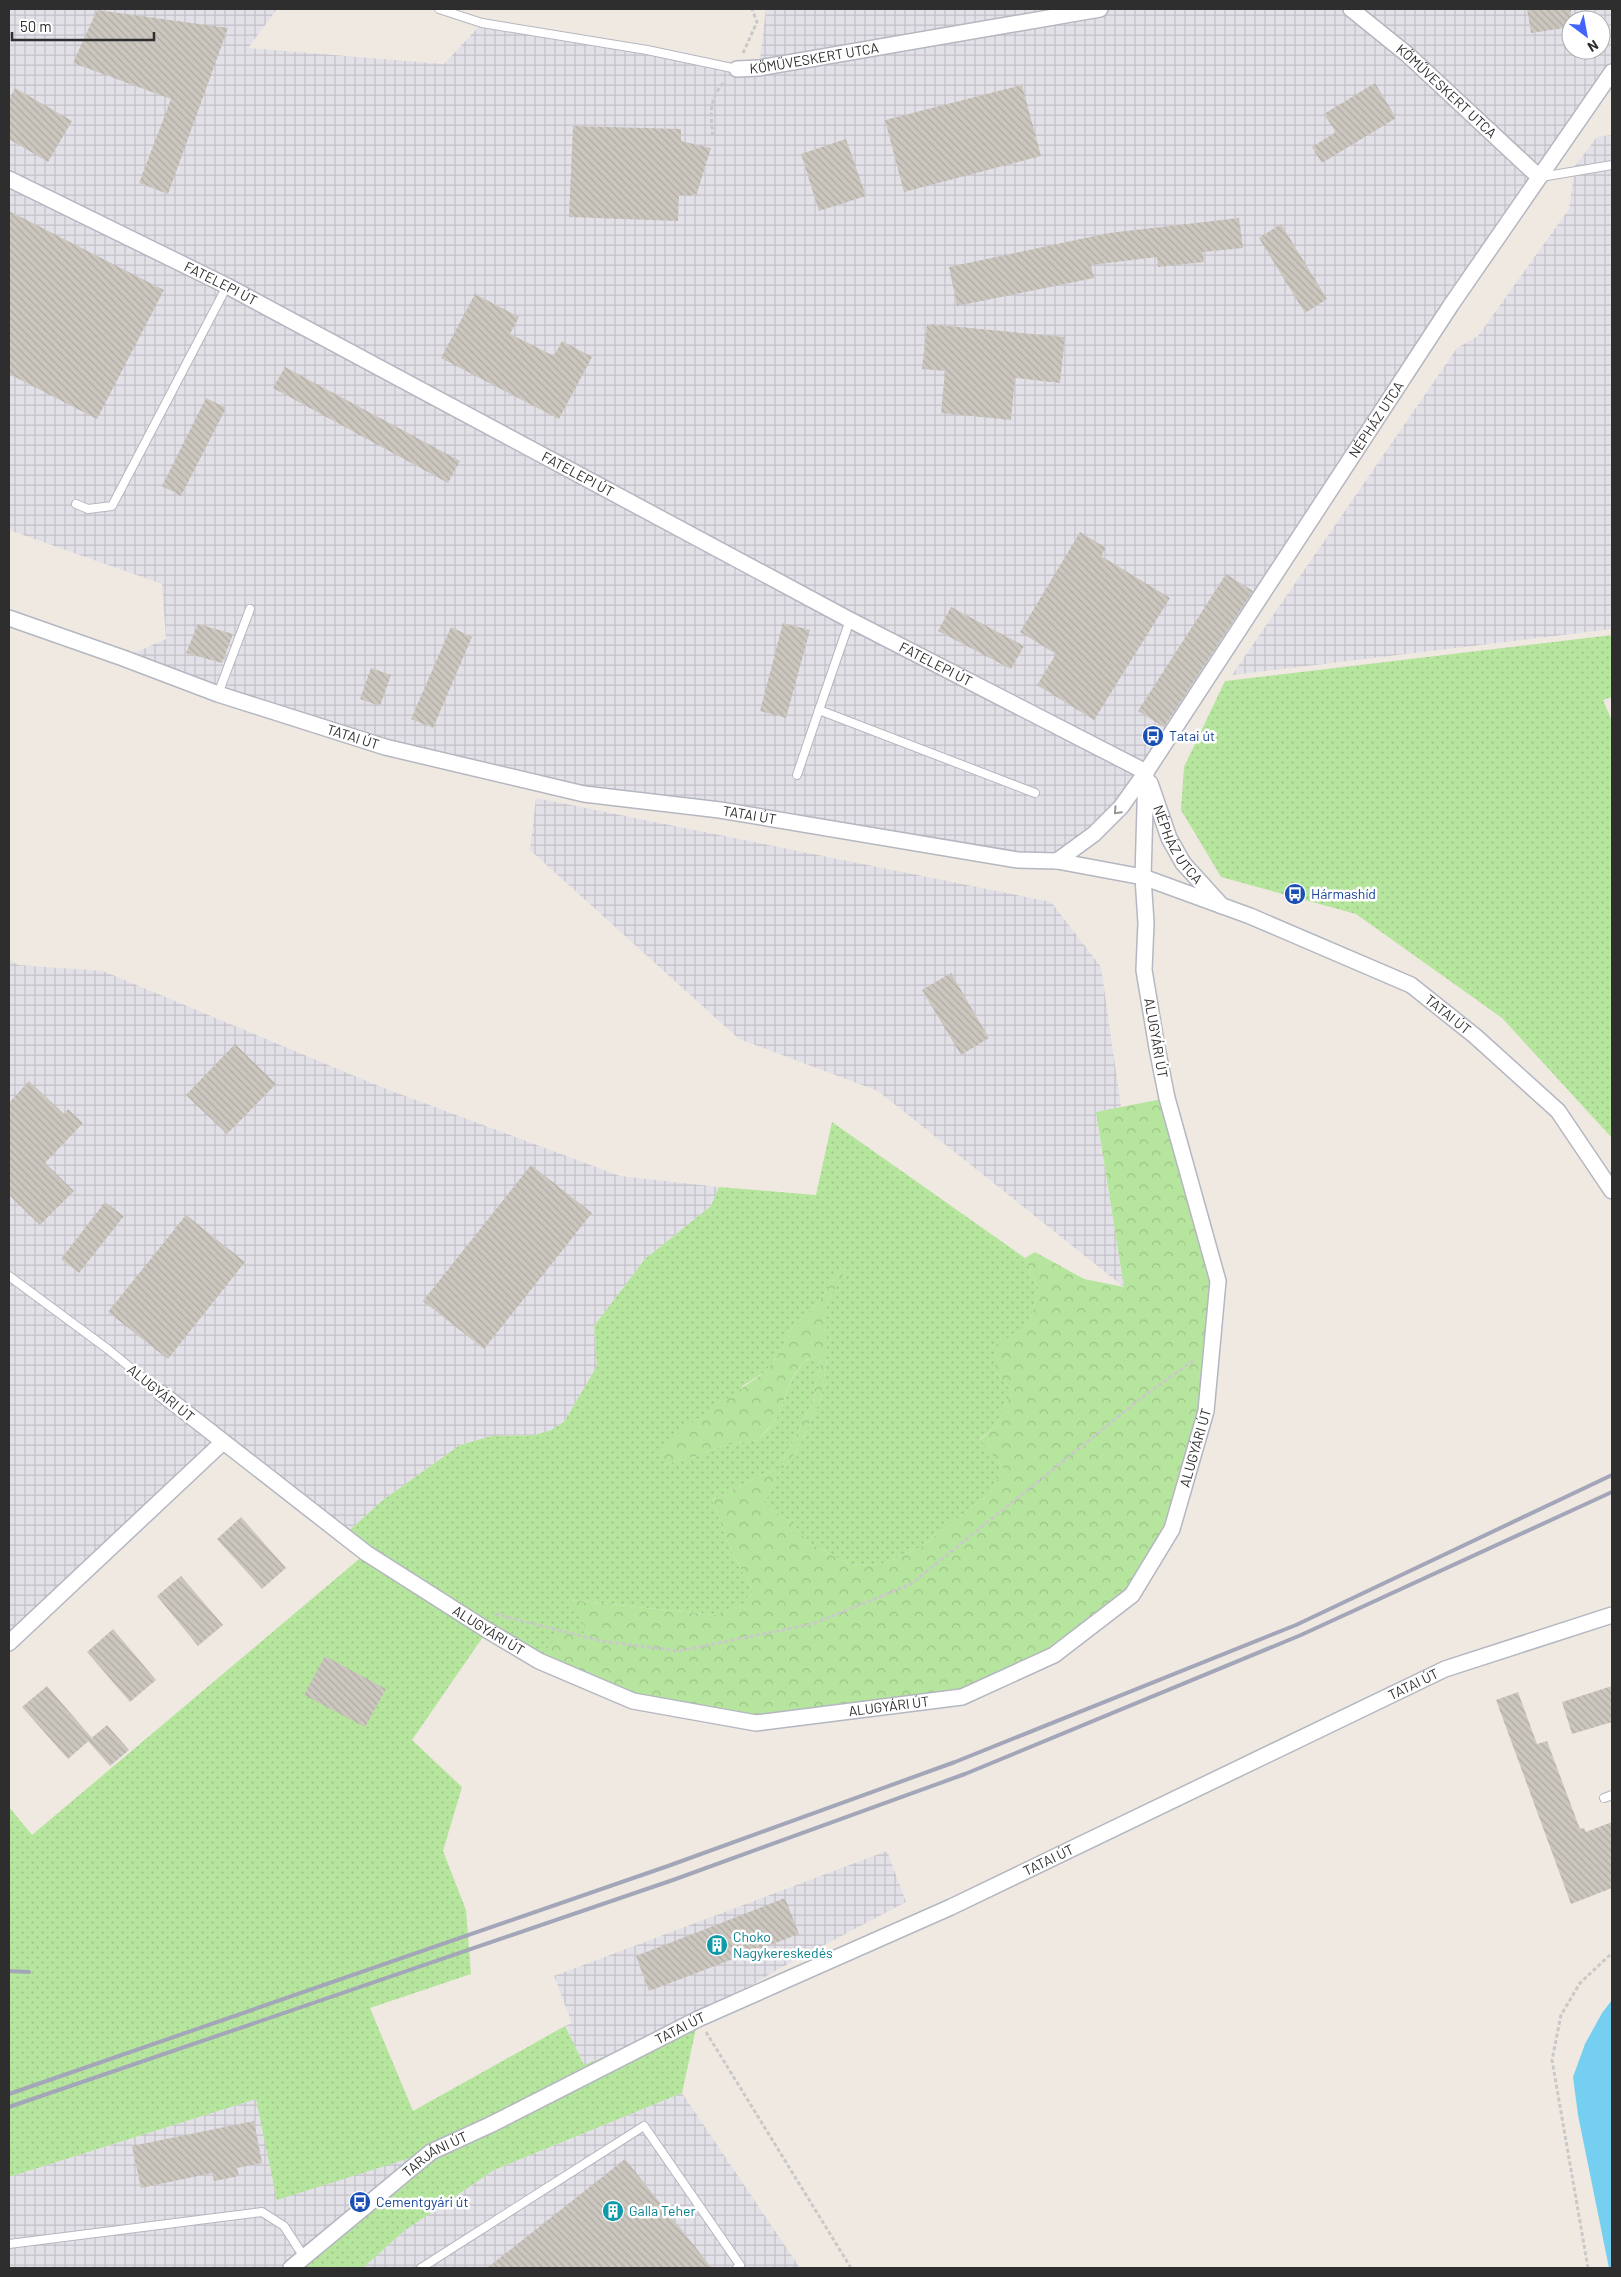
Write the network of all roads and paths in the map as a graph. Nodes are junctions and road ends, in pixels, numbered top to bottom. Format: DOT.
graph roads {
  1 [pos="439,9"];
  2 [pos="1100,9"];
  3 [pos="1351,9"];
  4 [pos="737,69"];
  5 [pos="1612,72"];
  6 [pos="1612,165"];
  7 [pos="1539,177"];
  8 [pos="9,179"];
  9 [pos="226,286"];
  10 [pos="76,504"];
  11 [pos="250,609"];
  12 [pos="9,618"];
  13 [pos="850,620"];
  14 [pos="218,694"];
  15 [pos="819,710"];
  16 [pos="1146,772"];
  17 [pos="797,775"];
  18 [pos="1035,793"];
  19 [pos="1057,861"];
  20 [pos="1143,877"];
  21 [pos="1224,908"];
  22 [pos="1611,1187"];
  23 [pos="9,1276"];
  24 [pos="1212,1350"];
  25 [pos="161,1393"];
  26 [pos="223,1442"];
  27 [pos="1612,1615"];
  28 [pos="470,1619"];
  29 [pos="9,1643"];
  30 [pos="1612,1953"];
  31 [pos="698,2019"];
  32 [pos="492,2124"];
  33 [pos="9,2244"];
  34 [pos="304,2257"];
  35 [pos="291,2268"];
  36 [pos="421,2268"];
  37 [pos="736,2268"];
  38 [pos="850,2268"];
  39 [pos="1588,2268"];
  1 -- 4 [label="lane, KŐMŰVESKERT UTCA"];
  2 -- 4 [label="street, KŐMŰVESKERT UTCA"];
  3 -- 7 [label="street, KŐMŰVESKERT UTCA"];
  5 -- 7 [label="street, NÉPHÁZ UTCA"];
  6 -- 7 [label="lane"];
  7 -- 16 [label="street, NÉPHÁZ UTCA"];
  8 -- 9 [label="street, FATELEPI ÚT"];
  9 -- 10 [label="lane"];
  9 -- 13 [label="street, FATELEPI ÚT"];
  11 -- 14 [label="lane"];
  12 -- 14 [label="street, TATAI ÚT"];
  13 -- 15 [label="lane"];
  13 -- 16 [label="street, FATELEPI ÚT"];
  14 -- 19 [label="street, TATAI ÚT"];
  15 -- 17 [label="lane"];
  15 -- 18 [label="lane"];
  16 -- 19 [label="street, NÉPHÁZ UTCA, one-way"];
  16 -- 20 [label="street, NÉPHÁZ UTCA"];
  16 -- 21 [label="street, NÉPHÁZ UTCA"];
  19 -- 20 [label="street, TATAI ÚT"];
  20 -- 21 [label="street, TATAI ÚT"];
  20 -- 24 [label="street, ALUGYÁRI ÚT"];
  21 -- 22 [label="street, TATAI ÚT"];
  23 -- 25 [label="lane, ALUGYÁRI ÚT"];
  24 -- 28 [label="path"];
  24 -- 28 [label="street, ALUGYÁRI ÚT"];
  25 -- 26 [label="street, ALUGYÁRI ÚT"];
  26 -- 28 [label="street, ALUGYÁRI ÚT"];
  26 -- 29 [label="street"];
  27 -- 31 [label="street, TATAI ÚT"];
  30 -- 39 [label="path"];
  31 -- 32 [label="street, TATAI ÚT"];
  31 -- 38 [label="path"];
  32 -- 34 [label="street, TARJÁNI ÚT"];
  33 -- 34 [label="lane"];
  34 -- 35 [label="street, TARJÁNI ÚT"];
  36 -- 37 [label="lane"];
}
